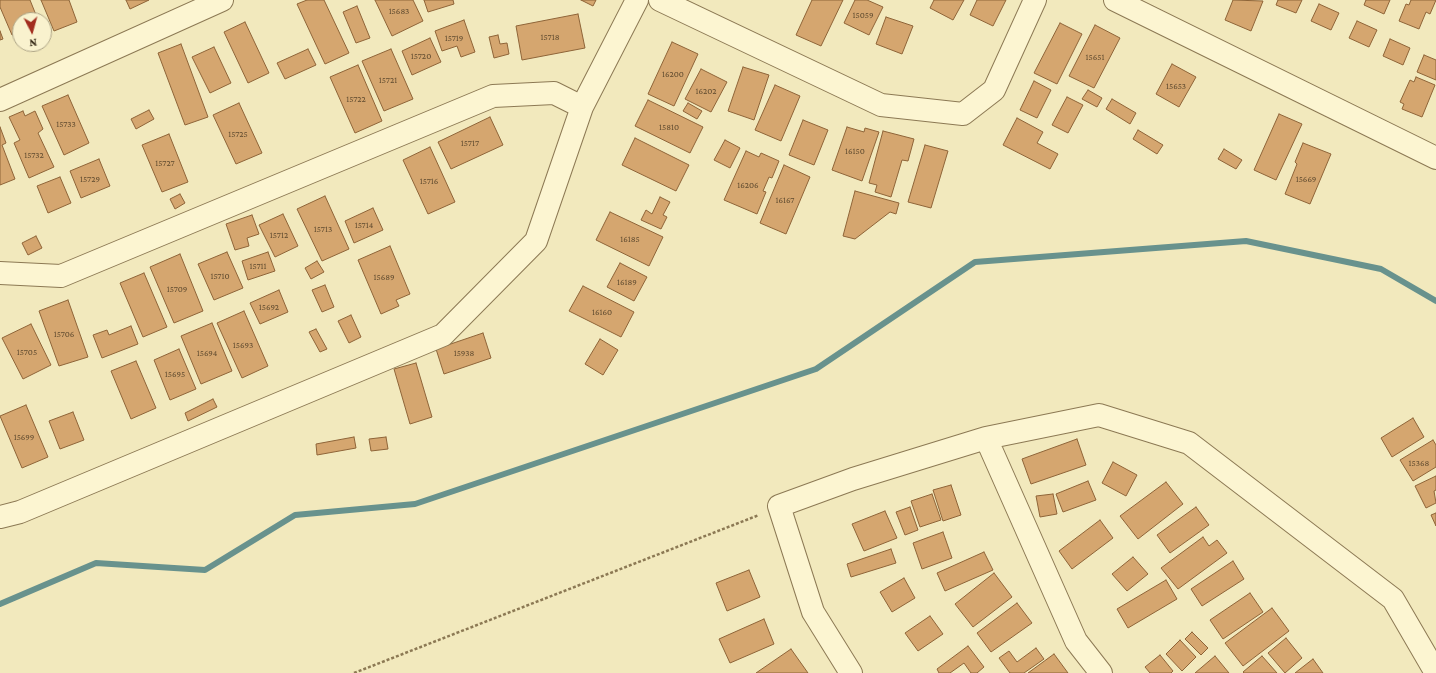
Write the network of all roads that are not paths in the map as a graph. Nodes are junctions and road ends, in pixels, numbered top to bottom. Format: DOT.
graph roads {
  1 [pos="222,0"];
  2 [pos="636,0"];
  3 [pos="660,0"];
  4 [pos="1035,0"];
  5 [pos="1115,0"];
  6 [pos="0,100"];
  7 [pos="582,107"];
  8 [pos="1436,158"];
  9 [pos="0,273"];
  10 [pos="986,438"];
  11 [pos="0,517"];
  12 [pos="850,673"];
  13 [pos="1101,673"];
  14 [pos="1436,673"];
  1 -- 6 [label="street"];
  2 -- 7 [label="street"];
  3 -- 4 [label="street"];
  5 -- 8 [label="street"];
  7 -- 9 [label="street"];
  7 -- 11 [label="street"];
  10 -- 12 [label="street"];
  10 -- 13 [label="street"];
  10 -- 14 [label="street"];
}
